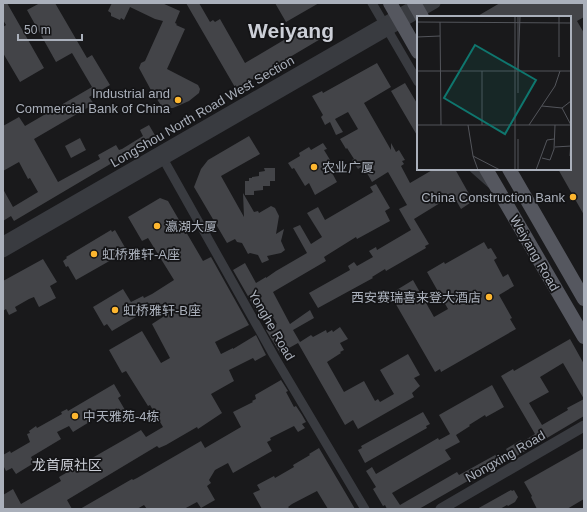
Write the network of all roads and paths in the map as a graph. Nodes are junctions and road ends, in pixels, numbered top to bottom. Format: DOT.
graph roads {
  1 [pos="372,3"];
  2 [pos="434,3"];
  3 [pos="417,9"];
  4 [pos="396,13"];
  5 [pos="386,26"];
  6 [pos="417,50"];
  7 [pos="417,80"];
  8 [pos="161,156"];
  9 [pos="475,170"];
  10 [pos="487,170"];
  11 [pos="510,170"];
  12 [pos="504,200"];
  13 [pos="3,242"];
  14 [pos="3,252"];
  15 [pos="584,299"];
  16 [pos="584,337"];
  17 [pos="584,426"];
  18 [pos="365,509"];
  19 [pos="441,509"];
  1 -- 5 [label="street"];
  2 -- 3 [label="street, LongShou North Road West Section"];
  3 -- 4 [label="street, LongShou North Road West Section"];
  4 -- 5 [label="street, LongShou North Road West Section"];
  4 -- 6 [label="main road"];
  5 -- 7 [label="street"];
  5 -- 8 [label="street, LongShou North Road West Section"];
  8 -- 13 [label="street, LongShou North Road West Section"];
  8 -- 14 [label="street, LongShou North Road West Section"];
  8 -- 18 [label="street, Yonghe Road"];
  9 -- 12 [label="street"];
  10 -- 12 [label="main road, Weiyang Road"];
  11 -- 15 [label="main road, Weiyang Road"];
  12 -- 16 [label="main road, Weiyang Road"];
  17 -- 19 [label="street, Nongxing Road"];
}
